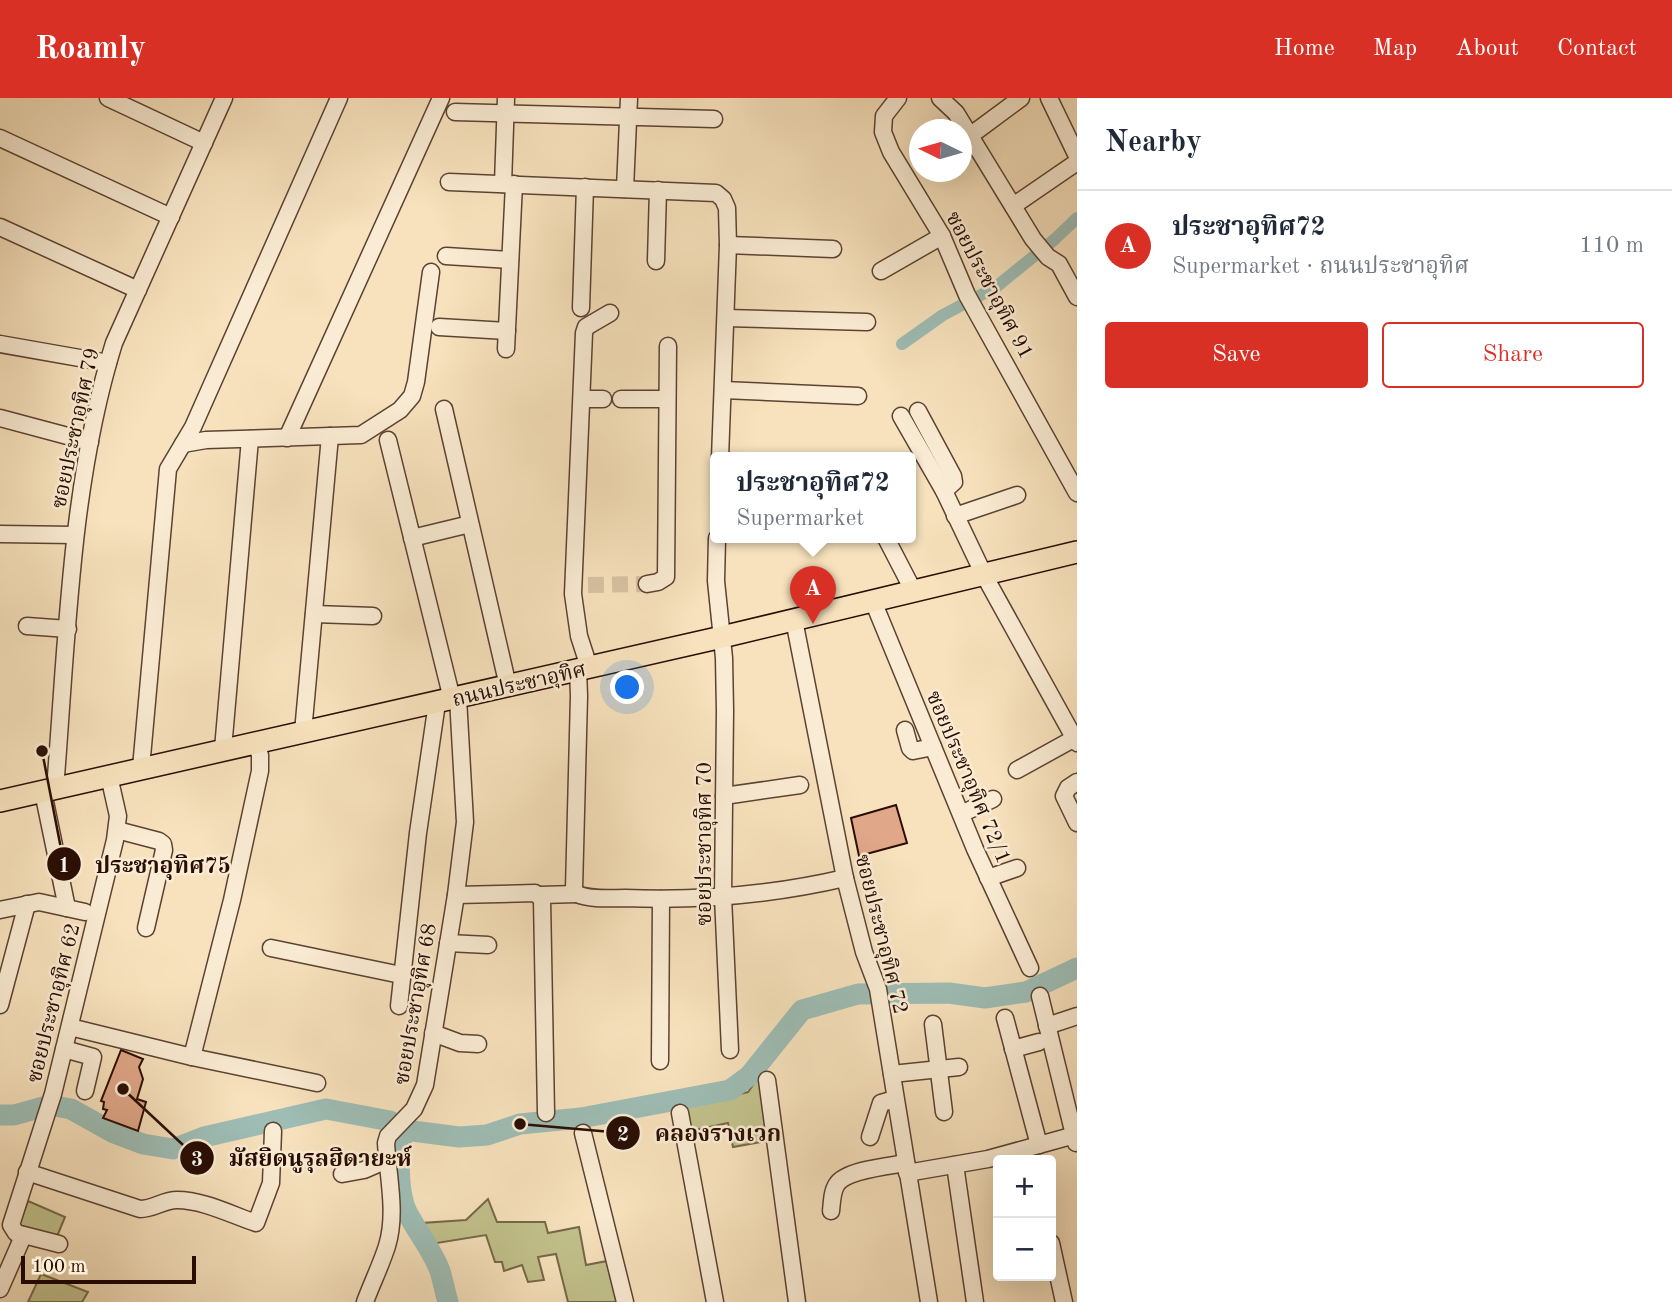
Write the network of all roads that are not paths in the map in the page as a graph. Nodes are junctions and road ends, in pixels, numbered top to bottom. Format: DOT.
graph roads {
  1 [pos="108,98"];
  2 [pos="224,98"];
  3 [pos="339,98"];
  4 [pos="441,98"];
  5 [pos="629,98"];
  6 [pos="898,98"];
  7 [pos="940,98"];
  8 [pos="1021,98"];
  9 [pos="1049,98"];
  10 [pos="506,106"];
  11 [pos="455,112"];
  12 [pos="628,117"];
  13 [pos="714,119"];
  14 [pos="960,119"];
  15 [pos="972,134"];
  16 [pos="972,137"];
  17 [pos="0,138"];
  18 [pos="204,143"];
  19 [pos="1077,156"];
  20 [pos="1077,162"];
  21 [pos="449,182"];
  22 [pos="509,184"];
  23 [pos="585,187"];
  24 [pos="625,189"];
  25 [pos="658,190"];
  26 [pos="1013,206"];
  27 [pos="170,217"];
  28 [pos="0,227"];
  29 [pos="942,236"];
  30 [pos="729,245"];
  31 [pos="833,249"];
  32 [pos="446,256"];
  33 [pos="510,260"];
  34 [pos="656,261"];
  35 [pos="881,271"];
  36 [pos="431,272"];
  37 [pos="138,290"];
  38 [pos="1077,297"];
  39 [pos="581,308"];
  40 [pos="610,313"];
  41 [pos="726,318"];
  42 [pos="867,322"];
  43 [pos="439,327"];
  44 [pos="506,331"];
  45 [pos="0,344"];
  46 [pos="668,346"];
  47 [pos="506,349"];
  48 [pos="108,363"];
  49 [pos="723,390"];
  50 [pos="858,396"];
  51 [pos="603,399"];
  52 [pos="621,399"];
  53 [pos="667,399"];
  54 [pos="582,400"];
  55 [pos="444,409"];
  56 [pos="918,411"];
  57 [pos="901,416"];
  58 [pos="0,418"];
  59 [pos="330,436"];
  60 [pos="287,438"];
  61 [pos="250,439"];
  62 [pos="388,439"];
  63 [pos="90,442"];
  64 [pos="183,444"];
  65 [pos="720,452"];
  66 [pos="944,491"];
  67 [pos="1077,493"];
  68 [pos="1017,495"];
  69 [pos="955,516"];
  70 [pos="470,523"];
  71 [pos="0,534"];
  72 [pos="75,535"];
  73 [pos="412,538"];
  74 [pos="718,543"];
  75 [pos="889,543"];
  76 [pos="1077,552"];
  77 [pos="984,575"];
  78 [pos="647,584"];
  79 [pos="914,592"];
  80 [pos="873,601"];
  81 [pos="314,614"];
  82 [pos="373,616"];
  83 [pos="794,620"];
  84 [pos="27,626"];
  85 [pos="68,629"];
  86 [pos="722,637"];
  87 [pos="583,668"];
  88 [pos="509,686"];
  89 [pos="449,700"];
  90 [pos="905,730"];
  91 [pos="303,732"];
  92 [pos="1076,741"];
  93 [pos="255,742"];
  94 [pos="933,747"];
  95 [pos="223,749"];
  96 [pos="141,768"];
  97 [pos="1017,770"];
  98 [pos="109,776"];
  99 [pos="1077,782"];
  100 [pos="800,785"];
  101 [pos="49,790"];
  102 [pos="724,796"];
  103 [pos="993,799"];
  104 [pos="0,801"];
  105 [pos="961,814"];
  106 [pos="1077,822"];
  107 [pos="117,830"];
  108 [pos="1017,868"];
  109 [pos="845,878"];
  110 [pos="988,878"];
  111 [pos="577,894"];
  112 [pos="456,895"];
  113 [pos="540,895"];
  114 [pos="723,897"];
  115 [pos="661,899"];
  116 [pos="27,904"];
  117 [pos="67,908"];
  118 [pos="0,910"];
  119 [pos="85,912"];
  120 [pos="146,928"];
  121 [pos="448,943"];
  122 [pos="488,945"];
  123 [pos="271,948"];
  124 [pos="1030,968"];
  125 [pos="401,975"];
  126 [pos="1040,996"];
  127 [pos="0,1005"];
  128 [pos="399,1006"];
  129 [pos="1077,1016"];
  130 [pos="1005,1018"];
  131 [pos="933,1024"];
  132 [pos="1047,1026"];
  133 [pos="70,1027"];
  134 [pos="433,1033"];
  135 [pos="1039,1042"];
  136 [pos="478,1044"];
  137 [pos="64,1049"];
  138 [pos="1013,1049"];
  139 [pos="730,1050"];
  140 [pos="192,1057"];
  141 [pos="660,1061"];
  142 [pos="959,1067"];
  143 [pos="938,1069"];
  144 [pos="892,1074"];
  145 [pos="767,1080"];
  146 [pos="317,1083"];
  147 [pos="85,1091"];
  148 [pos="895,1099"];
  149 [pos="944,1112"];
  150 [pos="546,1113"];
  151 [pos="680,1113"];
  152 [pos="273,1131"];
  153 [pos="583,1133"];
  154 [pos="870,1137"];
  155 [pos="1076,1140"];
  156 [pos="1032,1151"];
  157 [pos="387,1160"];
  158 [pos="955,1165"];
  159 [pos="906,1168"];
  160 [pos="27,1172"];
  161 [pos="342,1174"];
  162 [pos="831,1211"];
  163 [pos="21,1241"];
  164 [pos="59,1244"];
  165 [pos="1056,1266"];
  166 [pos="0,1289"];
  167 [pos="365,1302"];
  168 [pos="625,1302"];
  169 [pos="715,1302"];
  170 [pos="797,1302"];
  171 [pos="929,1302"];
  172 [pos="975,1302"];
  173 [pos="1064,1302"];
  1 -- 18 [label="street"];
  2 -- 18 [label="street, ซอยประชาอุทิศ 79"];
  3 -- 64 [label="street"];
  4 -- 60 [label="street"];
  5 -- 12 [label="street"];
  6 -- 29 [label="street, ซอยประชาอุทิศ 91"];
  7 -- 14 [label="street"];
  8 -- 15 [label="street"];
  9 -- 19 [label="street"];
  10 -- 11 [label="street"];
  10 -- 12 [label="street"];
  10 -- 22 [label="street"];
  12 -- 13 [label="street"];
  12 -- 24 [label="street"];
  16 -- 26 [label="street"];
  17 -- 27 [label="street"];
  18 -- 27 [label="street, ซอยประชาอุทิศ 79"];
  20 -- 26 [label="street"];
  21 -- 22 [label="street"];
  22 -- 23 [label="street"];
  22 -- 33 [label="street"];
  23 -- 24 [label="street"];
  23 -- 39 [label="street"];
  24 -- 25 [label="street"];
  25 -- 30 [label="street"];
  25 -- 34 [label="street"];
  26 -- 38 [label="street"];
  27 -- 37 [label="street, ซอยประชาอุทิศ 79"];
  28 -- 37 [label="street"];
  29 -- 35 [label="street"];
  29 -- 67 [label="street, ซอยประชาอุทิศ 91"];
  30 -- 31 [label="street"];
  30 -- 41 [label="street"];
  32 -- 33 [label="street"];
  33 -- 44 [label="street"];
  36 -- 59 [label="street"];
  37 -- 48 [label="street, ซอยประชาอุทิศ 79"];
  40 -- 54 [label="street"];
  41 -- 42 [label="street"];
  41 -- 49 [label="street"];
  43 -- 44 [label="street"];
  44 -- 47 [label="street"];
  45 -- 48 [label="street"];
  46 -- 53 [label="street"];
  48 -- 63 [label="street, ซอยประชาอุทิศ 79"];
  49 -- 50 [label="street"];
  49 -- 65 [label="street"];
  51 -- 54 [label="street"];
  52 -- 53 [label="street"];
  53 -- 78 [label="street"];
  54 -- 87 [label="street"];
  55 -- 70 [label="street"];
  56 -- 66 [label="street"];
  57 -- 66 [label="street"];
  58 -- 63 [label="street"];
  59 -- 60 [label="street"];
  59 -- 81 [label="street"];
  60 -- 61 [label="street"];
  61 -- 64 [label="street"];
  61 -- 95 [label="street"];
  62 -- 73 [label="street"];
  63 -- 72 [label="street, ซอยประชาอุทิศ 79"];
  64 -- 96 [label="street"];
  66 -- 69 [label="street"];
  68 -- 69 [label="street"];
  69 -- 77 [label="street"];
  70 -- 73 [label="street"];
  70 -- 88 [label="street"];
  71 -- 72 [label="street"];
  72 -- 85 [label="street, ซอยประชาอุทิศ 79"];
  73 -- 89 [label="street"];
  74 -- 86 [label="street, ซอยประชาอุทิศ 70"];
  75 -- 79 [label="street"];
  76 -- 77 [label="main road, ถนนประชาอุทิศ"];
  77 -- 79 [label="main road, ถนนประชาอุทิศ"];
  77 -- 92 [label="street"];
  79 -- 80 [label="main road, ถนนประชาอุทิศ"];
  80 -- 83 [label="main road, ถนนประชาอุทิศ"];
  80 -- 94 [label="street, ซอยประชาอุทิศ 72/1"];
  81 -- 82 [label="street"];
  81 -- 91 [label="street"];
  83 -- 86 [label="main road, ถนนประชาอุทิศ"];
  83 -- 109 [label="street, ซอยประชาอุทิศ 72"];
  84 -- 85 [label="street"];
  85 -- 101 [label="street, ซอยประชาอุทิศ 79"];
  86 -- 87 [label="main road, ถนนประชาอุทิศ"];
  86 -- 102 [label="street, ซอยประชาอุทิศ 70"];
  87 -- 88 [label="main road, ถนนประชาอุทิศ"];
  87 -- 111 [label="street"];
  88 -- 89 [label="main road, ถนนประชาอุทิศ"];
  89 -- 91 [label="main road, ถนนประชาอุทิศ"];
  89 -- 112 [label="street, ซอยประชาอุทิศ 68"];
  89 -- 125 [label="street"];
  90 -- 94 [label="street"];
  91 -- 93 [label="main road, ถนนประชาอุทิศ"];
  92 -- 97 [label="street"];
  93 -- 95 [label="main road, ถนนประชาอุทิศ"];
  93 -- 140 [label="street"];
  94 -- 105 [label="street, ซอยประชาอุทิศ 72/1"];
  95 -- 96 [label="main road, ถนนประชาอุทิศ"];
  96 -- 98 [label="main road, ถนนประชาอุทิศ"];
  98 -- 101 [label="main road, ถนนประชาอุทิศ"];
  98 -- 107 [label="street, ซอยประชาอุทิศ 62"];
  99 -- 106 [label="street"];
  100 -- 102 [label="street"];
  101 -- 104 [label="main road, ถนนประชาอุทิศ"];
  101 -- 117 [label="street, ซอยประชาอุทิศ 79"];
  102 -- 114 [label="street, ซอยประชาอุทิศ 70"];
  103 -- 105 [label="street"];
  105 -- 110 [label="street, ซอยประชาอุทิศ 72/1"];
  107 -- 120 [label="street"];
  107 -- 133 [label="street, ซอยประชาอุทิศ 62"];
  108 -- 110 [label="street"];
  109 -- 114 [label="street"];
  109 -- 144 [label="street, ซอยประชาอุทิศ 72"];
  110 -- 124 [label="street, ซอยประชาอุทิศ 72/1"];
  111 -- 113 [label="street"];
  111 -- 115 [label="street"];
  112 -- 113 [label="street"];
  112 -- 121 [label="street, ซอยประชาอุทิศ 68"];
  113 -- 150 [label="street"];
  114 -- 115 [label="street"];
  114 -- 139 [label="street, ซอยประชาอุทิศ 70"];
  115 -- 141 [label="street"];
  116 -- 117 [label="street"];
  116 -- 118 [label="street"];
  116 -- 127 [label="street"];
  117 -- 119 [label="street"];
  121 -- 122 [label="street"];
  121 -- 134 [label="street, ซอยประชาอุทิศ 68"];
  123 -- 125 [label="street"];
  125 -- 128 [label="street"];
  126 -- 132 [label="street"];
  129 -- 132 [label="street"];
  130 -- 138 [label="street"];
  131 -- 143 [label="street"];
  132 -- 155 [label="street"];
  133 -- 137 [label="street, ซอยประชาอุทิศ 62"];
  133 -- 140 [label="street"];
  134 -- 136 [label="street"];
  134 -- 157 [label="street, ซอยประชาอุทิศ 68"];
  135 -- 138 [label="street"];
  137 -- 147 [label="street"];
  137 -- 160 [label="street, ซอยประชาอุทิศ 62"];
  138 -- 156 [label="street"];
  140 -- 146 [label="street"];
  142 -- 143 [label="street"];
  143 -- 144 [label="street"];
  143 -- 149 [label="street"];
  144 -- 148 [label="street, ซอยประชาอุทิศ 72"];
  145 -- 170 [label="street"];
  148 -- 154 [label="street"];
  148 -- 159 [label="street, ซอยประชาอุทิศ 72"];
  151 -- 169 [label="street"];
  152 -- 160 [label="street"];
  153 -- 168 [label="street"];
  155 -- 156 [label="street"];
  156 -- 158 [label="street"];
  157 -- 161 [label="street"];
  157 -- 167 [label="street, ซอยประชาอุทิศ 68"];
  158 -- 159 [label="street"];
  158 -- 172 [label="street"];
  159 -- 162 [label="street"];
  159 -- 171 [label="street, ซอยประชาอุทิศ 72"];
  160 -- 164 [label="street, ซอยประชาอุทิศ 62"];
  163 -- 166 [label="street"];
  165 -- 173 [label="street"];
}
